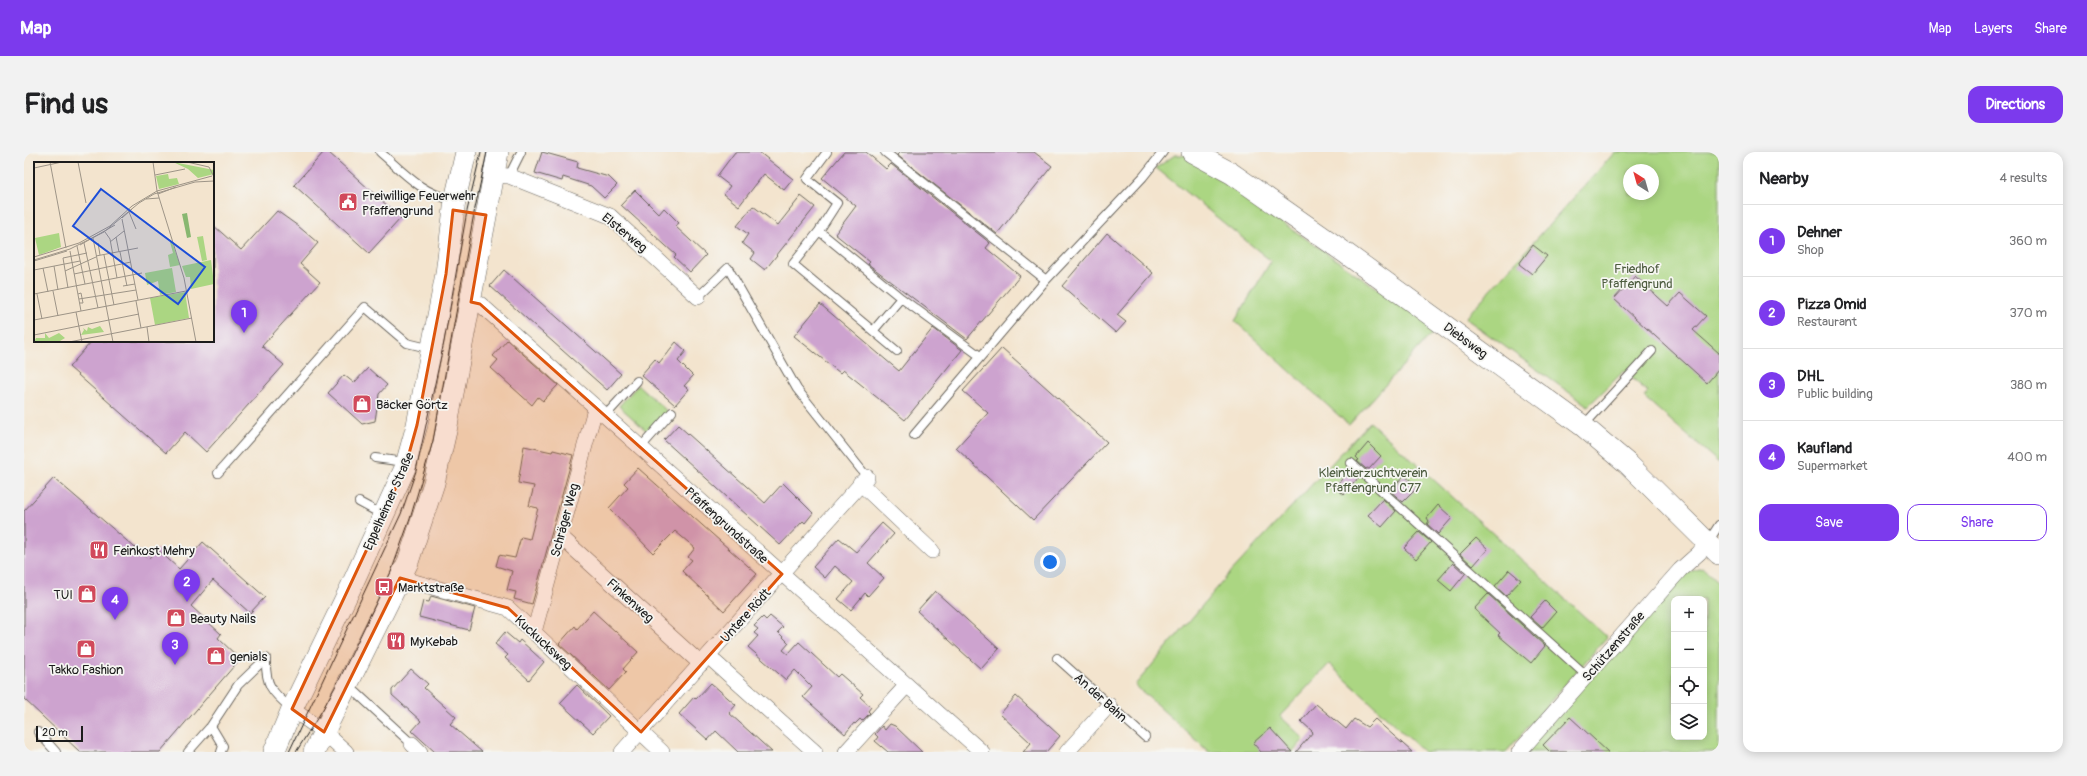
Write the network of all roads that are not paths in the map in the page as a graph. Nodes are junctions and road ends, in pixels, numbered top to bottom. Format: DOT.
graph roads {
  1 [pos="380,152"];
  2 [pos="466,152"];
  3 [pos="470,152"];
  4 [pos="498,152"];
  5 [pos="521,152"];
  6 [pos="827,152"];
  7 [pos="885,152"];
  8 [pos="1163,152"];
  9 [pos="1192,152"];
  10 [pos="501,176"];
  11 [pos="454,205"];
  12 [pos="486,215"];
  13 [pos="819,231"];
  14 [pos="1046,280"];
  15 [pos="698,297"];
  16 [pos="901,298"];
  17 [pos="471,302"];
  18 [pos="873,331"];
  19 [pos="432,349"];
  20 [pos="897,351"];
  21 [pos="1652,351"];
  22 [pos="980,356"];
  23 [pos="637,381"];
  24 [pos="672,412"];
  25 [pos="600,413"];
  26 [pos="1583,426"];
  27 [pos="914,435"];
  28 [pos="640,448"];
  29 [pos="375,458"];
  30 [pos="407,463"];
  31 [pos="1351,463"];
  32 [pos="218,473"];
  33 [pos="863,480"];
  34 [pos="359,502"];
  35 [pos="384,515"];
  36 [pos="1719,526"];
  37 [pos="560,536"];
  38 [pos="1713,548"];
  39 [pos="932,551"];
  40 [pos="782,574"];
  41 [pos="400,578"];
  42 [pos="534,632"];
  43 [pos="1057,658"];
  44 [pos="705,660"];
  45 [pos="1587,676"];
  46 [pos="347,684"];
  47 [pos="907,685"];
  48 [pos="1109,705"];
  49 [pos="292,709"];
  50 [pos="211,726"];
  51 [pos="38,732"];
  52 [pos="324,732"];
  53 [pos="640,732"];
  54 [pos="1145,737"];
  55 [pos="416,748"];
  56 [pos="56,752"];
  57 [pos="188,752"];
  58 [pos="221,752"];
  59 [pos="274,752"];
  60 [pos="314,752"];
  61 [pos="346,752"];
  62 [pos="622,752"];
  63 [pos="662,752"];
  64 [pos="815,752"];
  65 [pos="846,752"];
  66 [pos="982,752"];
  67 [pos="1067,752"];
  68 [pos="1519,752"];
  1 -- 11 [label="lane"];
  2 -- 11 [label="main road, Eppelheimer Straße"];
  3 -- 10 [label="main road"];
  4 -- 10 [label="main road"];
  5 -- 10 [label="lane"];
  6 -- 13 [label="lane"];
  7 -- 14 [label="lane"];
  8 -- 14 [label="lane"];
  9 -- 26 [label="main road, Diebsweg"];
  10 -- 12 [label="main road"];
  10 -- 15 [label="street, Elsterweg"];
  11 -- 12 [label="main road"];
  11 -- 19 [label="main road, Eppelheimer Straße"];
  12 -- 17 [label="main road"];
  13 -- 16 [label="lane"];
  13 -- 18 [label="lane"];
  14 -- 22 [label="lane"];
  15 -- 33 [label="lane"];
  16 -- 18 [label="lane"];
  16 -- 22 [label="lane"];
  17 -- 25 [label="street, Pfaffengrundstraße"];
  17 -- 41 [label="main road"];
  18 -- 20 [label="lane"];
  19 -- 30 [label="main road, Eppelheimer Straße"];
  19 -- 32 [label="lane"];
  21 -- 26 [label="lane"];
  22 -- 27 [label="lane"];
  23 -- 25 [label="lane"];
  24 -- 28 [label="lane"];
  25 -- 28 [label="street, Pfaffengrundstraße"];
  25 -- 37 [label="street, Schräger Weg"];
  26 -- 38 [label="main road, Diebsweg"];
  28 -- 40 [label="street, Pfaffengrundstraße"];
  29 -- 30 [label="lane"];
  30 -- 35 [label="main road, Eppelheimer Straße"];
  31 -- 45 [label="lane"];
  33 -- 39 [label="street"];
  33 -- 40 [label="street, Untere Rödt"];
  34 -- 35 [label="lane"];
  35 -- 49 [label="main road, Eppelheimer Straße"];
  36 -- 38 [label="lane"];
  37 -- 42 [label="street, Schräger Weg"];
  37 -- 44 [label="street, Finkenweg"];
  38 -- 45 [label="street, Schützenstraße"];
  40 -- 44 [label="street, Untere Rödt"];
  40 -- 47 [label="street, Pfaffengrundstraße"];
  41 -- 42 [label="street, Kuckucksweg"];
  41 -- 46 [label="main road"];
  42 -- 53 [label="street, Kuckucksweg"];
  43 -- 48 [label="lane, An der Bahn"];
  44 -- 53 [label="street, Untere Rödt"];
  44 -- 64 [label="street, Finkenweg"];
  45 -- 68 [label="street, Schützenstraße"];
  46 -- 52 [label="main road"];
  46 -- 55 [label="lane"];
  47 -- 65 [label="street"];
  47 -- 66 [label="street, Pfaffengrundstraße"];
  48 -- 54 [label="lane, An der Bahn"];
  48 -- 67 [label="street"];
  49 -- 50 [label="lane"];
  49 -- 52 [label="street"];
  49 -- 59 [label="main road, Eppelheimer Straße"];
  50 -- 57 [label="lane"];
  50 -- 58 [label="lane"];
  51 -- 56 [label="lane"];
  52 -- 60 [label="main road"];
  52 -- 61 [label="street"];
  53 -- 62 [label="street, Untere Rödt"];
  53 -- 63 [label="street, Kuckucksweg"];
}
